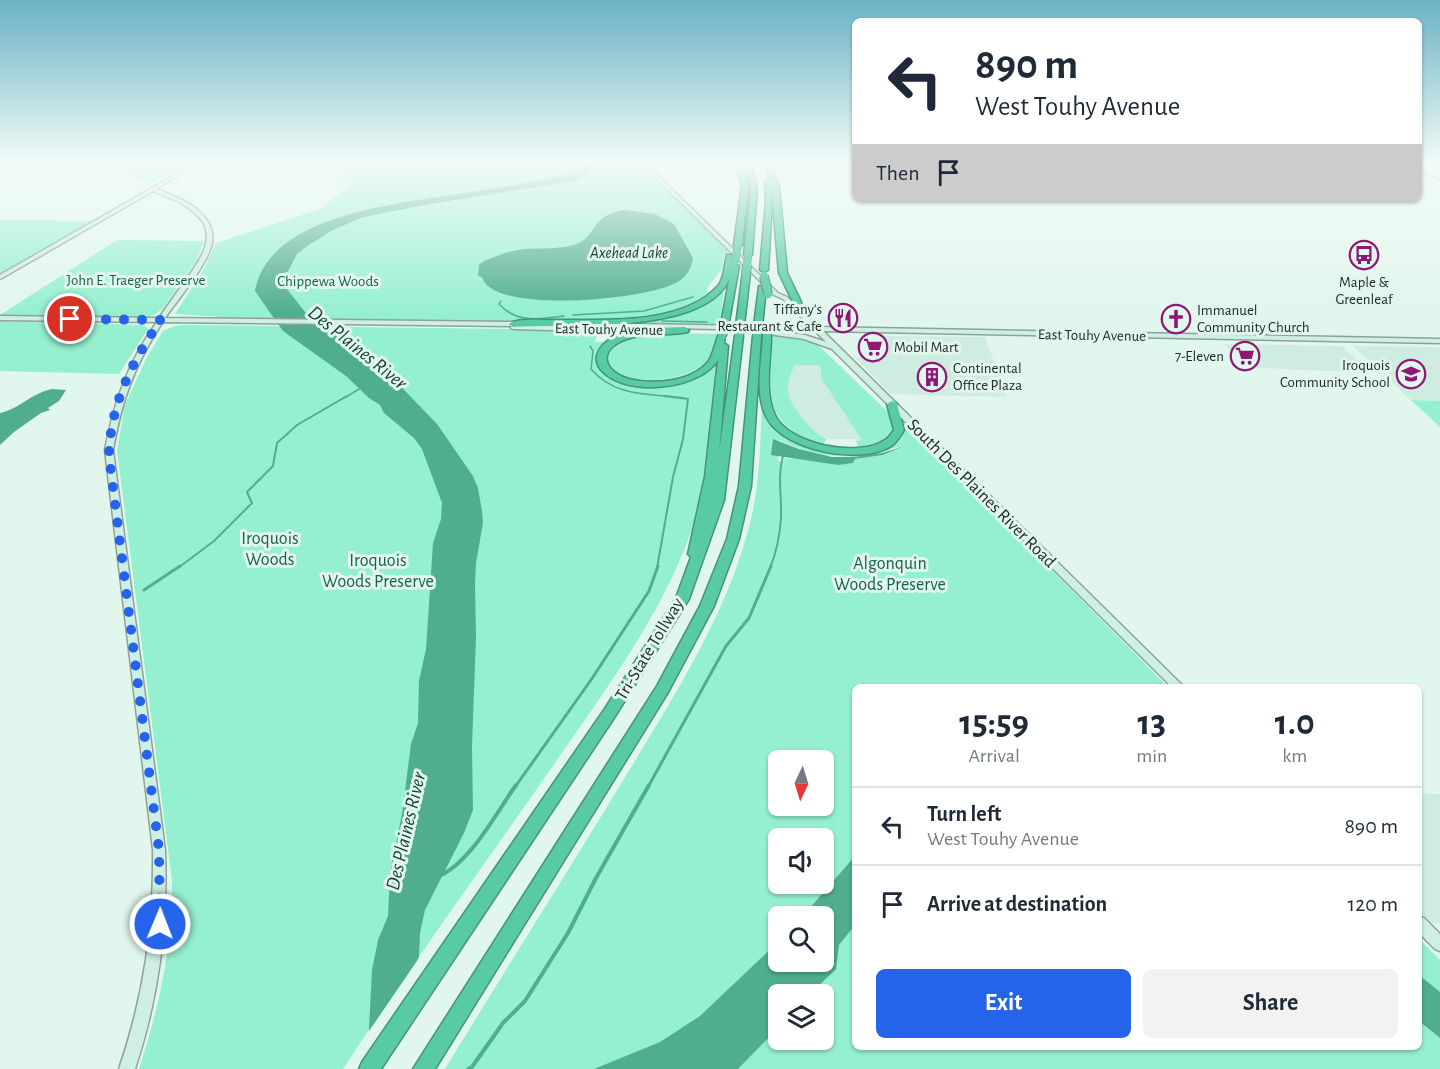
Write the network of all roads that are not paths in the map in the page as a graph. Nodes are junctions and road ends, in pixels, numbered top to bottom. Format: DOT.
graph roads {
  1 [pos="109,214"];
  2 [pos="199,214"];
  3 [pos="696,214"];
  4 [pos="742,214"];
  5 [pos="752,214"];
  6 [pos="768,214"];
  7 [pos="778,214"];
  8 [pos="733,260"];
  9 [pos="0,277"];
  10 [pos="798,312"];
  11 [pos="0,318"];
  12 [pos="161,320"];
  13 [pos="513,324"];
  14 [pos="437,325"];
  15 [pos="685,330"];
  16 [pos="725,330"];
  17 [pos="817,330"];
  18 [pos="762,331"];
  19 [pos="1440,341"];
  20 [pos="835,347"];
  21 [pos="892,404"];
  22 [pos="690,576"];
  23 [pos="1176,684"];
  24 [pos="1422,926"];
  25 [pos="1440,944"];
  26 [pos="127,1069"];
  27 [pos="369,1069"];
  28 [pos="423,1069"];
  1 -- 9 [label="main road"];
  2 -- 12 [label="main road"];
  3 -- 10 [label="main road, South Des Plaines River Road"];
  4 -- 8 [label="highway, bridge"];
  5 -- 22 [label="highway, Tri-State Tollway, bridge"];
  6 -- 18 [label="highway, bridge"];
  7 -- 10 [label="highway"];
  8 -- 13 [label="highway"];
  8 -- 16 [label="highway"];
  10 -- 17 [label="main road, South Des Plaines River Road"];
  11 -- 12 [label="main road, East Touhy Avenue"];
  12 -- 14 [label="main road, East Touhy Avenue"];
  12 -- 26 [label="main road"];
  13 -- 14 [label="main road, East Touhy Avenue"];
  13 -- 17 [label="main road, East Touhy Avenue"];
  14 -- 15 [label="main road, East Touhy Avenue"];
  15 -- 16 [label="highway"];
  15 -- 18 [label="main road, East Touhy Avenue"];
  16 -- 22 [label="highway"];
  17 -- 18 [label="main road, East Touhy Avenue"];
  17 -- 19 [label="main road, East Touhy Avenue"];
  17 -- 20 [label="main road, South Des Plaines River Road"];
  18 -- 20 [label="main road"];
  18 -- 21 [label="highway"];
  18 -- 28 [label="highway, Tri-State Tollway"];
  20 -- 21 [label="main road, South Des Plaines River Road"];
  21 -- 23 [label="main road, South Des Plaines River Road"];
  22 -- 27 [label="highway, Tri-State Tollway"];
  24 -- 25 [label="main road"];
}
